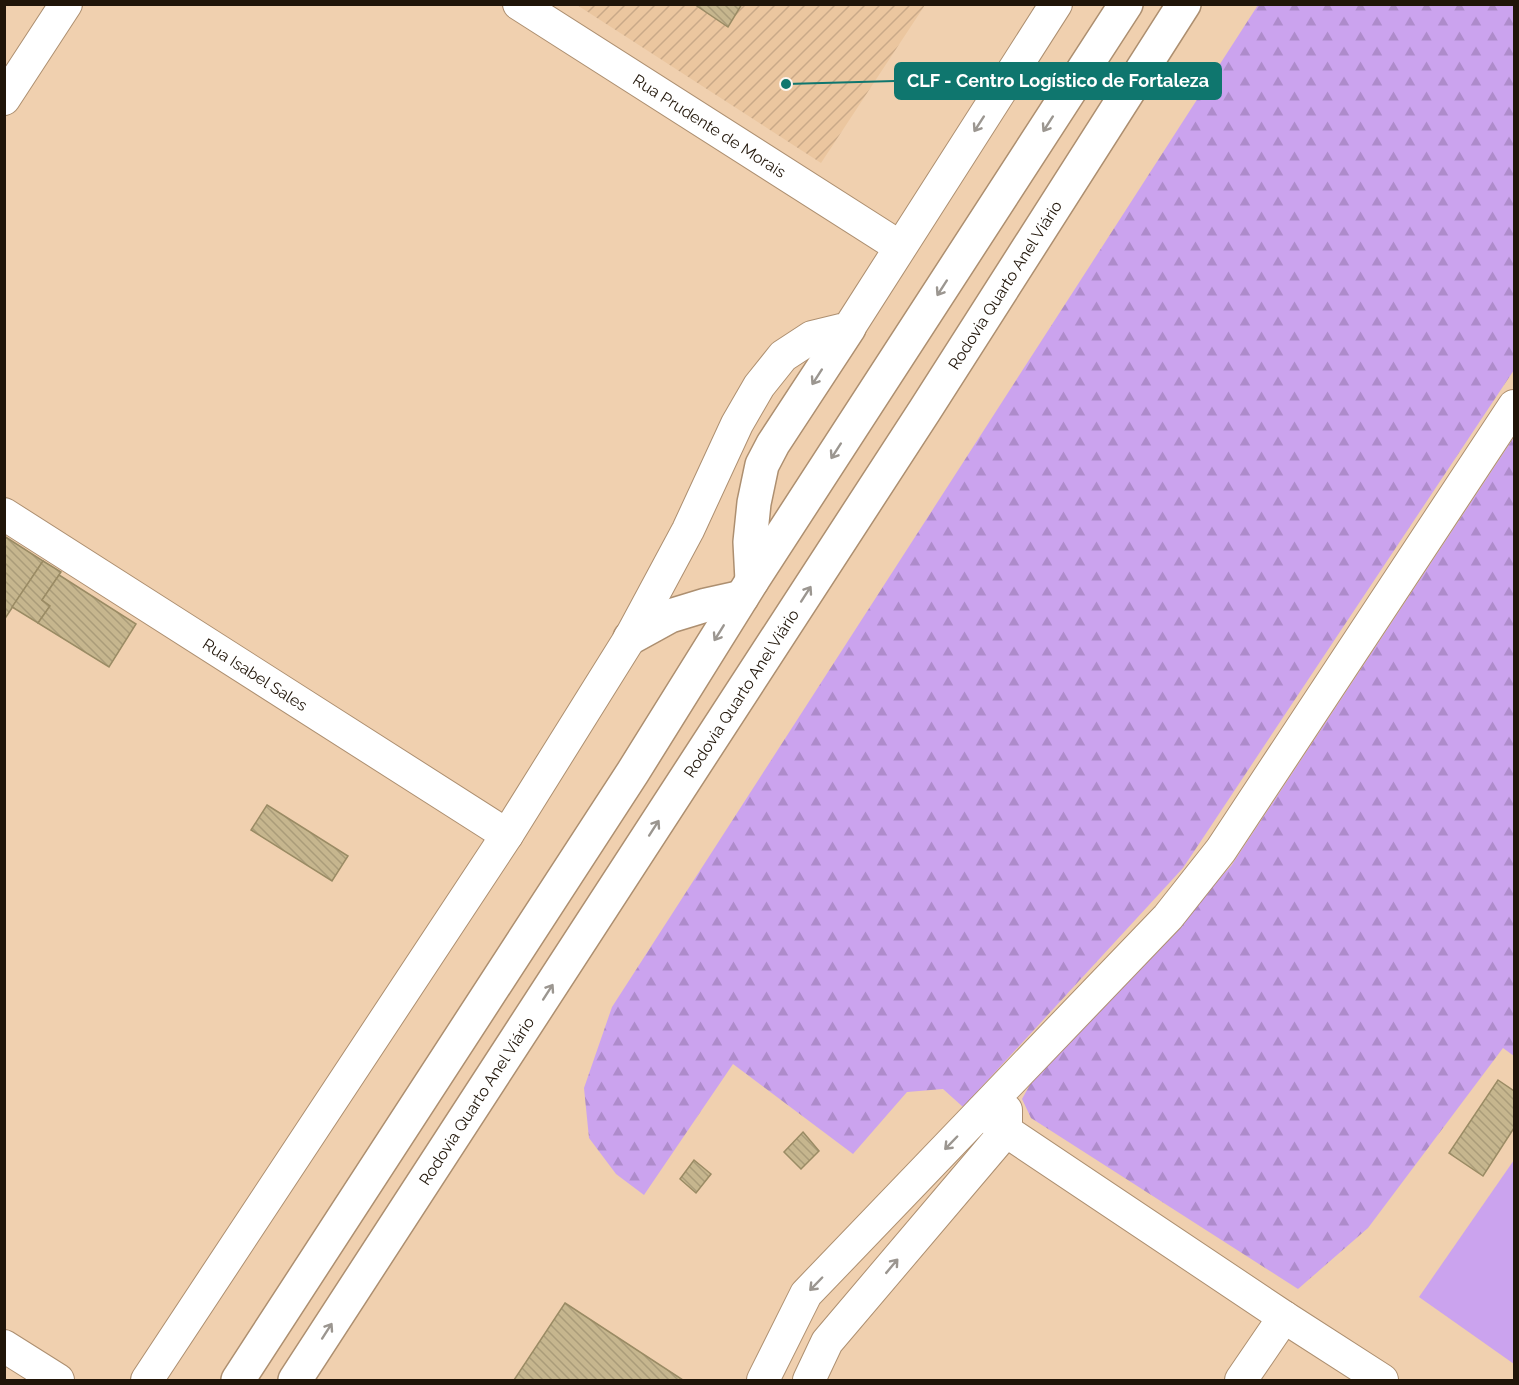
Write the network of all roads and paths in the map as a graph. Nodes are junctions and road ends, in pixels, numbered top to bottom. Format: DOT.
graph roads {
  1 [pos="66,4"];
  2 [pos="519,4"];
  3 [pos="1056,4"];
  4 [pos="1126,4"];
  5 [pos="1184,4"];
  6 [pos="4,99"];
  7 [pos="900,247"];
  8 [pos="849,328"];
  9 [pos="1515,406"];
  10 [pos="4,514"];
  11 [pos="747,589"];
  12 [pos="630,638"];
  13 [pos="507,835"];
  14 [pos="1006,1085"];
  15 [pos="982,1111"];
  16 [pos="1006,1131"];
  17 [pos="1284,1317"];
  18 [pos="4,1346"];
  19 [pos="58,1380"];
  20 [pos="147,1380"];
  21 [pos="238,1380"];
  22 [pos="295,1380"];
  23 [pos="763,1380"];
  24 [pos="809,1380"];
  25 [pos="1241,1380"];
  26 [pos="1382,1380"];
  1 -- 6 [label="street"];
  2 -- 7 [label="street, Rua Prudente de Morais"];
  3 -- 7 [label="street, one-way"];
  4 -- 11 [label="highway, one-way"];
  22 -- 5 [label="highway, Rodovia Quarto Anel Viário, one-way"];
  7 -- 8 [label="street"];
  8 -- 11 [label="highway, one-way"];
  8 -- 12 [label="street"];
  9 -- 14 [label="street"];
  10 -- 13 [label="street, Rua Isabel Sales"];
  11 -- 12 [label="highway"];
  11 -- 21 [label="highway, one-way"];
  12 -- 13 [label="street"];
  13 -- 20 [label="street"];
  14 -- 15 [label="street"];
  14 -- 16 [label="street"];
  15 -- 16 [label="street"];
  15 -- 23 [label="street, one-way"];
  16 -- 17 [label="street"];
  24 -- 16 [label="street, one-way"];
  17 -- 25 [label="street"];
  17 -- 26 [label="street"];
  18 -- 19 [label="street"];
}
